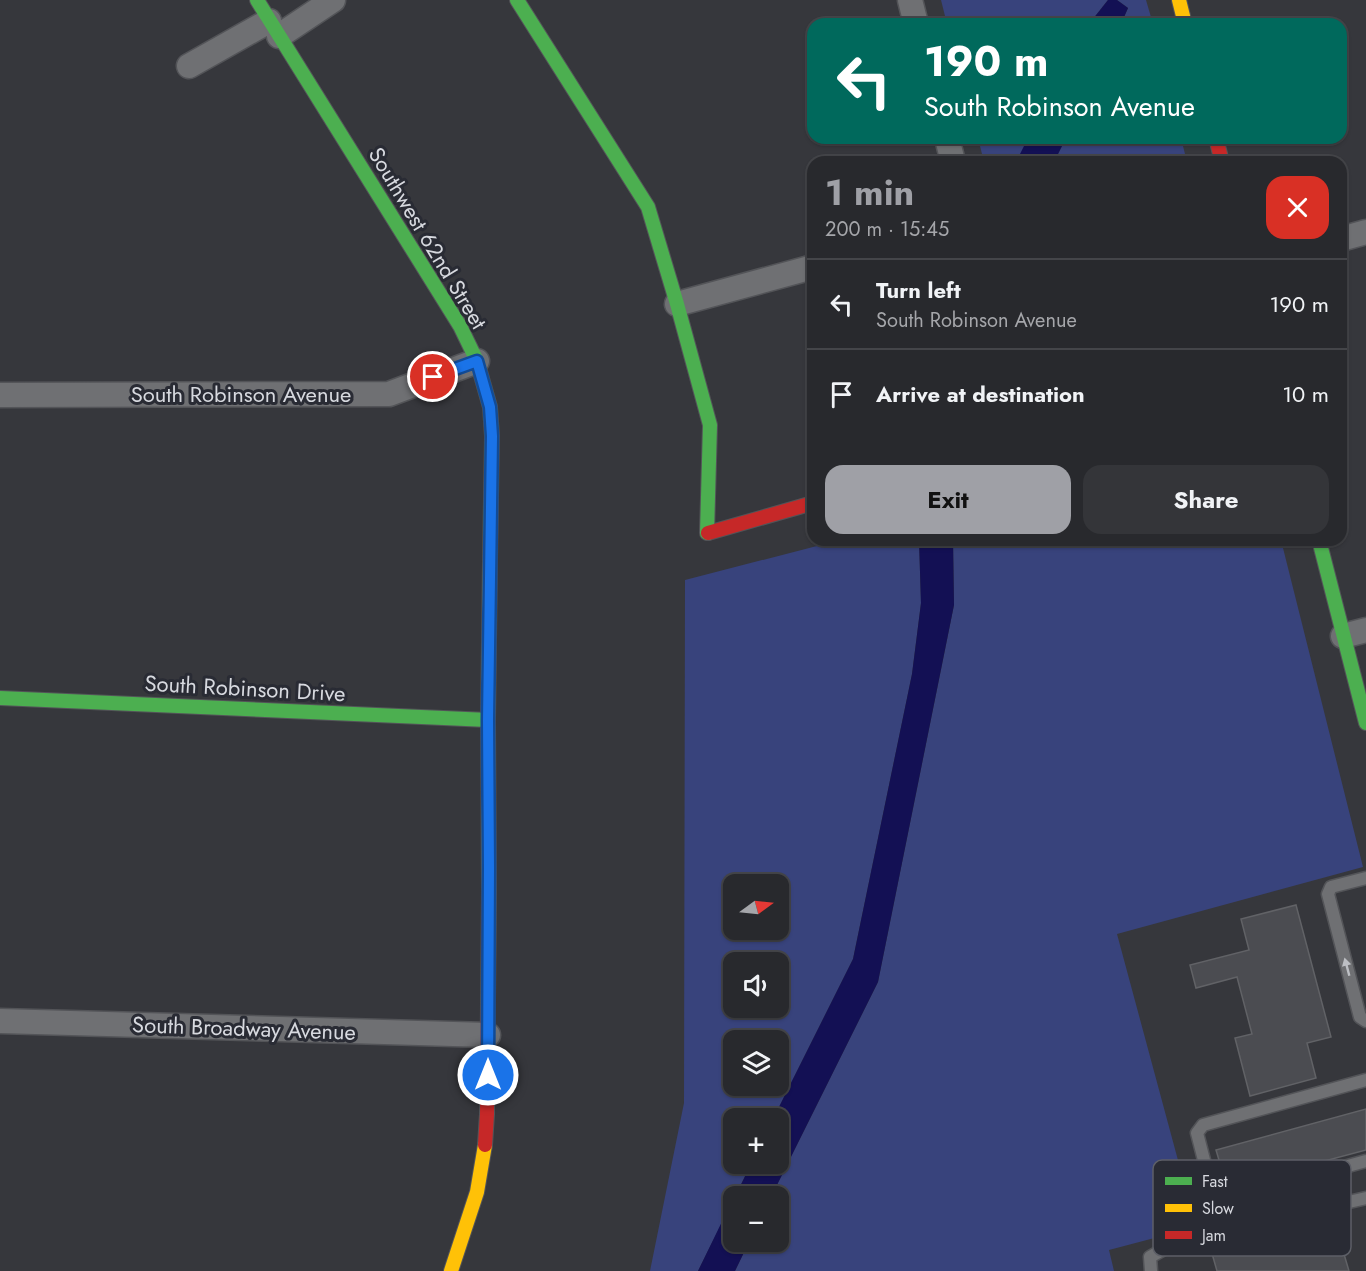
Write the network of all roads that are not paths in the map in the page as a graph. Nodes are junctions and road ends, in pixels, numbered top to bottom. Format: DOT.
graph roads {
  1 [pos="257,0"];
  2 [pos="333,0"];
  3 [pos="517,0"];
  4 [pos="910,0"];
  5 [pos="1179,0"];
  6 [pos="914,18"];
  7 [pos="1184,18"];
  8 [pos="274,28"];
  9 [pos="189,66"];
  10 [pos="1366,232"];
  11 [pos="1347,237"];
  12 [pos="807,269"];
  13 [pos="677,304"];
  14 [pos="477,361"];
  15 [pos="0,395"];
  16 [pos="807,505"];
  17 [pos="1320,546"];
  18 [pos="1366,630"];
  19 [pos="1343,636"];
  20 [pos="0,698"];
  21 [pos="488,720"];
  22 [pos="1366,723"];
  23 [pos="1366,878"];
  24 [pos="0,1021"];
  25 [pos="1366,1021"];
  26 [pos="488,1035"];
  27 [pos="1366,1080"];
  28 [pos="1204,1160"];
  29 [pos="1366,1161"];
  30 [pos="1351,1165"];
  31 [pos="1366,1198"];
  32 [pos="1351,1201"];
  33 [pos="1153,1255"];
  34 [pos="451,1271"];
  35 [pos="1151,1271"];
  1 -- 8 [label="street, Southwest 62nd Street"];
  2 -- 8 [label="street"];
  3 -- 13 [label="street"];
  4 -- 6 [label="street"];
  5 -- 7 [label="street"];
  8 -- 9 [label="street"];
  8 -- 14 [label="street, Southwest 62nd Street"];
  10 -- 11 [label="street"];
  12 -- 13 [label="street"];
  13 -- 16 [label="street"];
  14 -- 15 [label="street, South Robinson Avenue"];
  14 -- 21 [label="street, Southwest 62nd Street"];
  17 -- 19 [label="street"];
  18 -- 19 [label="street"];
  19 -- 22 [label="street"];
  20 -- 21 [label="street, South Robinson Drive"];
  21 -- 26 [label="street, Southwest 62nd Street"];
  25 -- 23 [label="lane, one-way"];
  24 -- 26 [label="street, South Broadway Avenue"];
  26 -- 34 [label="street, Southwest 62nd Street"];
  27 -- 28 [label="lane"];
  29 -- 30 [label="lane"];
  31 -- 32 [label="lane"];
  33 -- 35 [label="lane"];
}
